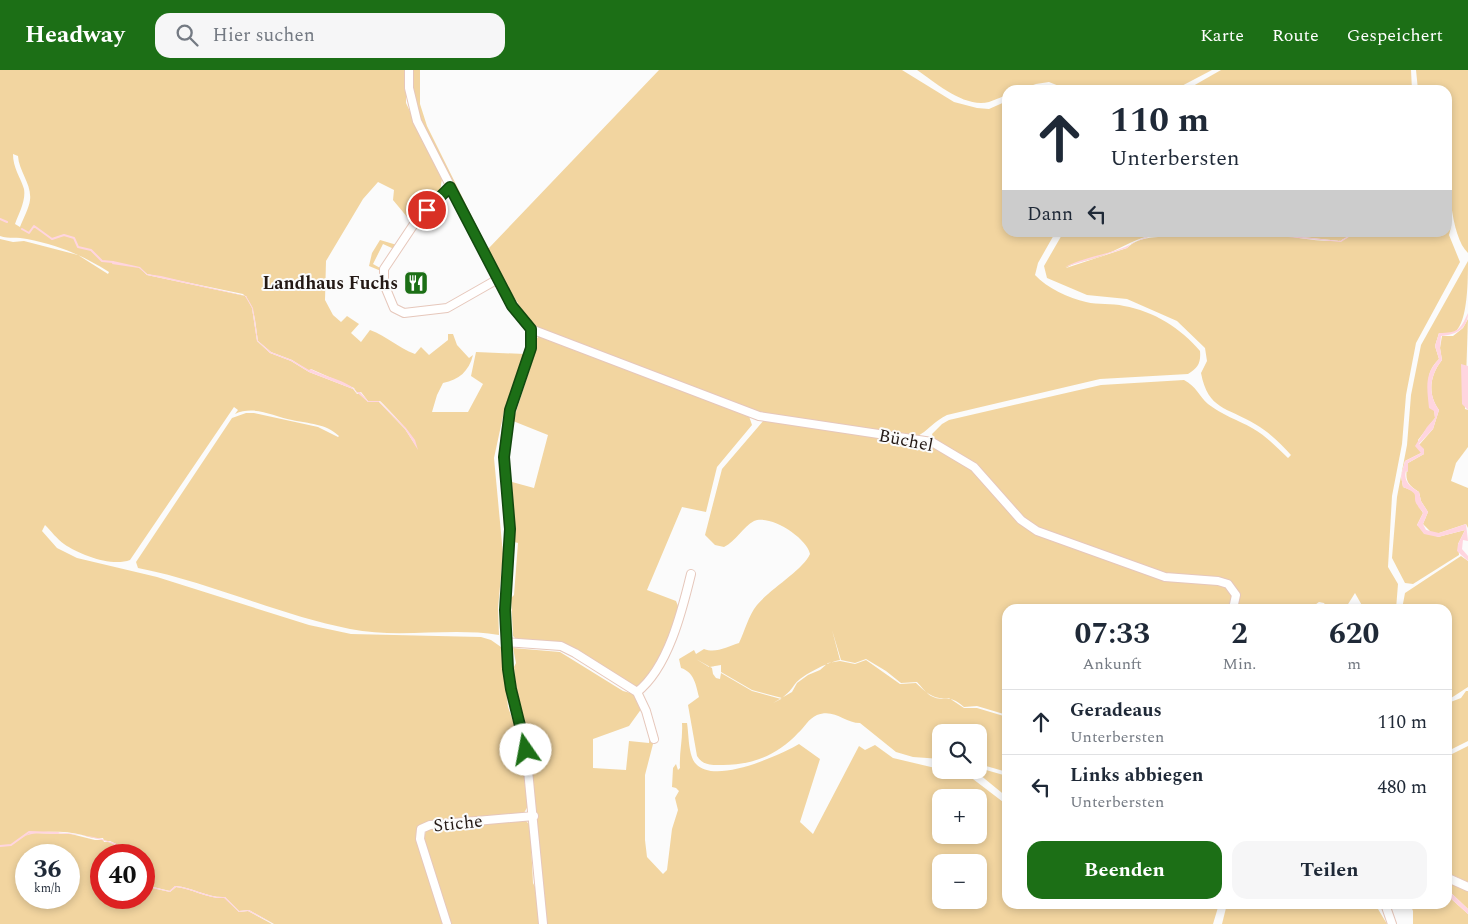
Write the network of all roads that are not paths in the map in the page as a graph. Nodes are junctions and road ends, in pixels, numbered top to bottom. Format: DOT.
graph roads {
  1 [pos="410,70"];
  2 [pos="450,187"];
  3 [pos="498,279"];
  4 [pos="531,329"];
  5 [pos="691,574"];
  6 [pos="1234,604"];
  7 [pos="506,642"];
  8 [pos="637,692"];
  9 [pos="654,739"];
  10 [pos="534,816"];
  11 [pos="1452,880"];
  12 [pos="1468,887"];
  13 [pos="1387,909"];
  14 [pos="447,924"];
  15 [pos="543,924"];
  16 [pos="1392,924"];
  1 -- 2 [label="street"];
  2 -- 3 [label="street"];
  2 -- 3 [label="street"];
  3 -- 4 [label="street"];
  4 -- 6 [label="street, Büchel"];
  4 -- 7 [label="street"];
  5 -- 8 [label="street"];
  7 -- 8 [label="street"];
  7 -- 10 [label="street"];
  8 -- 9 [label="street"];
  10 -- 14 [label="street, Stiche"];
  10 -- 15 [label="street"];
  11 -- 12 [label="street"];
  13 -- 16 [label="street"];
}
